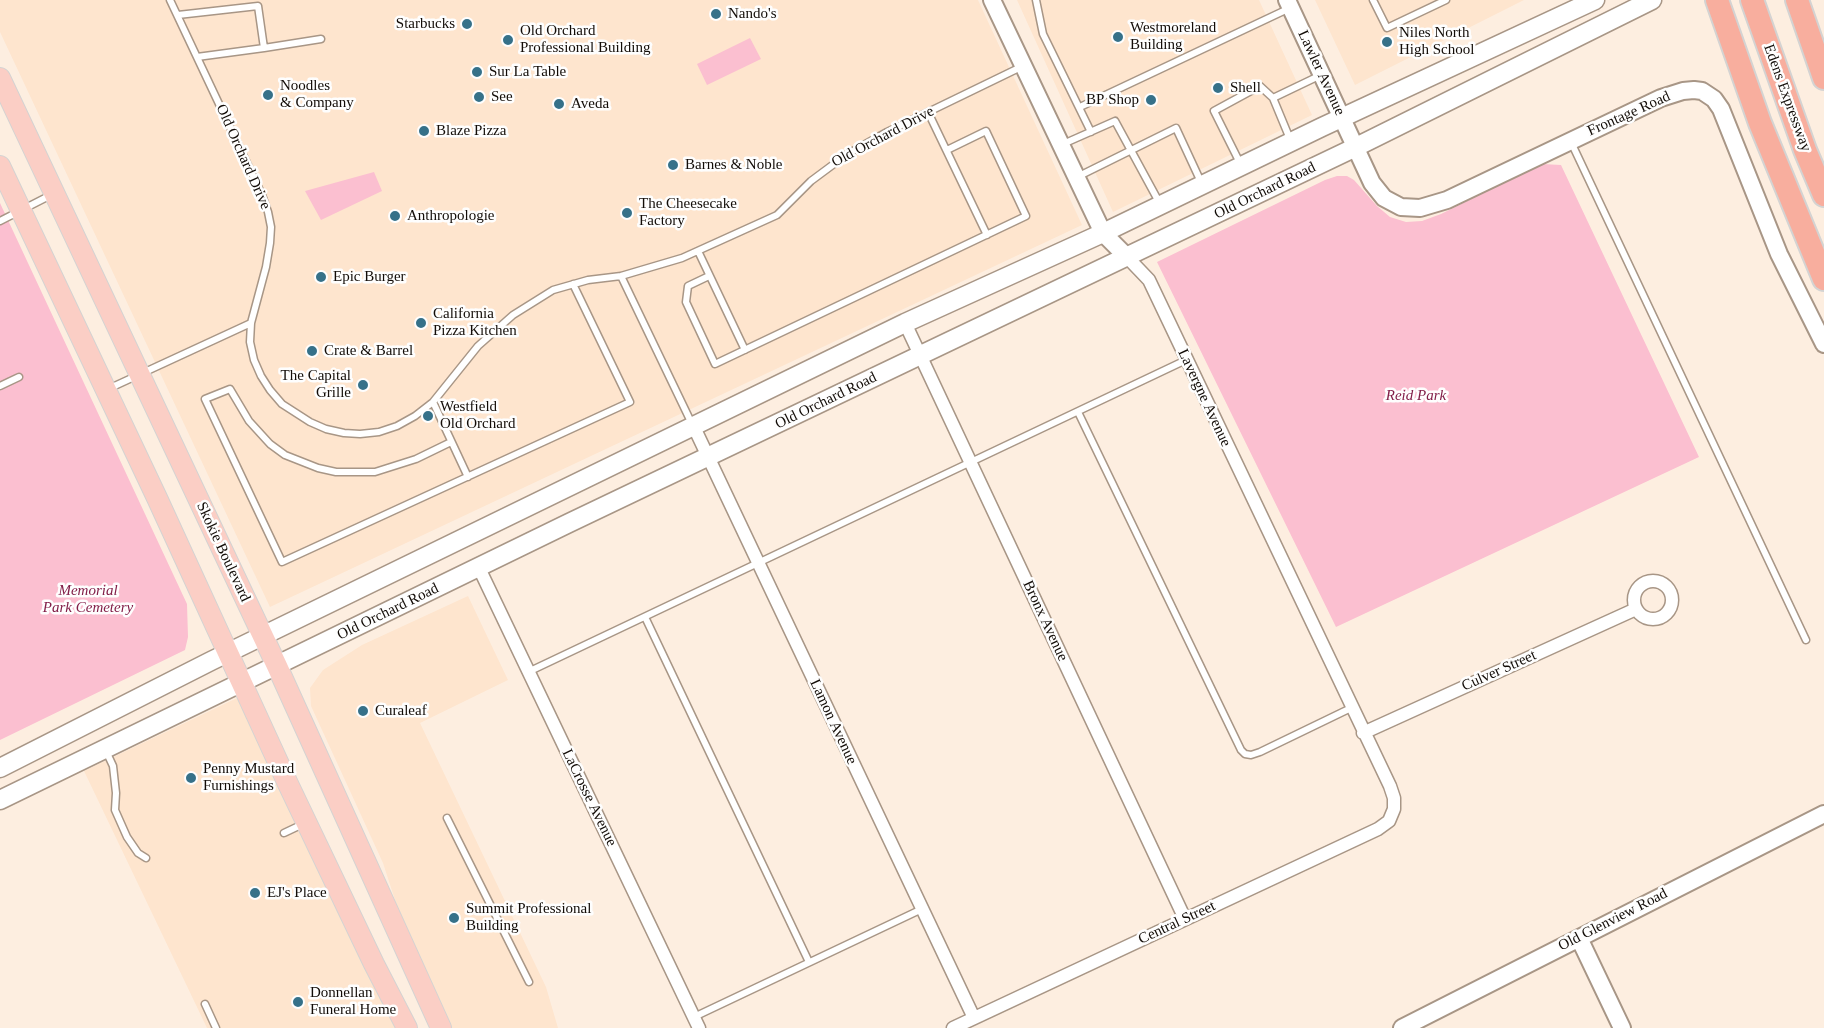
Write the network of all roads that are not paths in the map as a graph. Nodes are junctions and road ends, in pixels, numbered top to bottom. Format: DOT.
graph roads {
  1 [pos="170,0"];
  2 [pos="992,0"];
  3 [pos="1036,0"];
  4 [pos="1373,0"];
  5 [pos="1446,0"];
  6 [pos="1595,0"];
  7 [pos="1652,0"];
  8 [pos="1717,0"];
  9 [pos="1752,0"];
  10 [pos="1797,0"];
  11 [pos="1288,4"];
  12 [pos="178,15"];
  13 [pos="321,39"];
  14 [pos="264,48"];
  15 [pos="197,57"];
  16 [pos="1022,66"];
  17 [pos="1322,74"];
  18 [pos="0,78"];
  19 [pos="1824,78"];
  20 [pos="1273,98"];
  21 [pos="1080,107"];
  22 [pos="928,112"];
  23 [pos="1342,117"];
  24 [pos="1091,132"];
  25 [pos="1570,141"];
  26 [pos="1291,142"];
  27 [pos="1060,145"];
  28 [pos="1356,147"];
  29 [pos="947,150"];
  30 [pos="1130,150"];
  31 [pos="0,166"];
  32 [pos="1241,166"];
  33 [pos="1076,177"];
  34 [pos="1202,185"];
  35 [pos="54,193"];
  36 [pos="1824,195"];
  37 [pos="1161,205"];
  38 [pos="21,212"];
  39 [pos="0,221"];
  40 [pos="1103,233"];
  41 [pos="987,234"];
  42 [pos="698,251"];
  43 [pos="1127,257"];
  44 [pos="621,276"];
  45 [pos="709,276"];
  46 [pos="1824,279"];
  47 [pos="573,284"];
  48 [pos="251,323"];
  49 [pos="905,323"];
  50 [pos="1824,344"];
  51 [pos="745,350"];
  52 [pos="921,355"];
  53 [pos="1186,360"];
  54 [pos="140,374"];
  55 [pos="19,377"];
  56 [pos="0,386"];
  57 [pos="106,390"];
  58 [pos="433,402"];
  59 [pos="1078,412"];
  60 [pos="693,425"];
  61 [pos="451,442"];
  62 [pos="709,458"];
  63 [pos="971,463"];
  64 [pos="468,477"];
  65 [pos="759,564"];
  66 [pos="478,568"];
  67 [pos="1636,609"];
  68 [pos="645,617"];
  69 [pos="263,636"];
  70 [pos="1806,640"];
  71 [pos="228,652"];
  72 [pos="277,666"];
  73 [pos="528,672"];
  74 [pos="242,683"];
  75 [pos="1351,708"];
  76 [pos="1363,733"];
  77 [pos="105,750"];
  78 [pos="0,768"];
  79 [pos="0,800"];
  80 [pos="1394,809"];
  81 [pos="1824,814"];
  82 [pos="447,818"];
  83 [pos="306,822"];
  84 [pos="284,833"];
  85 [pos="146,858"];
  86 [pos="921,909"];
  87 [pos="1185,919"];
  88 [pos="1579,938"];
  89 [pos="809,962"];
  90 [pos="529,982"];
  91 [pos="205,1004"];
  92 [pos="974,1018"];
  93 [pos="696,1022"];
  94 [pos="216,1028"];
  95 [pos="406,1028"];
  96 [pos="441,1028"];
  97 [pos="953,1028"];
  98 [pos="1402,1028"];
  99 [pos="1622,1028"];
  1 -- 12 [label="lane, Old Orchard Drive"];
  2 -- 16 [label="street, Lavergne Avenue"];
  3 -- 21 [label="lane"];
  4 -- 5 [label="lane"];
  6 -- 23 [label="main road"];
  7 -- 28 [label="main road, Old Orchard Road"];
  8 -- 46 [label="highway"];
  9 -- 36 [label="highway, Edens Expressway"];
  10 -- 19 [label="highway"];
  11 -- 17 [label="street, Lawler Avenue"];
  11 -- 21 [label="lane"];
  12 -- 14 [label="lane"];
  12 -- 15 [label="lane, Old Orchard Drive"];
  13 -- 14 [label="lane"];
  14 -- 15 [label="lane"];
  15 -- 48 [label="lane, Old Orchard Drive"];
  16 -- 22 [label="lane, Old Orchard Drive"];
  16 -- 27 [label="street, Lavergne Avenue"];
  17 -- 20 [label="lane"];
  17 -- 23 [label="street, Lawler Avenue"];
  18 -- 35 [label="main road, Skokie Boulevard"];
  20 -- 26 [label="lane"];
  20 -- 32 [label="lane"];
  21 -- 24 [label="lane"];
  22 -- 29 [label="lane"];
  22 -- 42 [label="lane, Old Orchard Drive"];
  23 -- 26 [label="main road"];
  23 -- 28 [label="street, Lawler Avenue"];
  24 -- 27 [label="lane"];
  24 -- 30 [label="lane"];
  25 -- 28 [label="street, Frontage Road"];
  25 -- 50 [label="street, Frontage Road"];
  25 -- 70 [label="lane"];
  26 -- 32 [label="main road"];
  27 -- 33 [label="street, Lavergne Avenue"];
  28 -- 43 [label="main road, Old Orchard Road"];
  29 -- 41 [label="lane"];
  29 -- 41 [label="lane"];
  30 -- 33 [label="lane"];
  30 -- 34 [label="lane"];
  30 -- 37 [label="lane"];
  31 -- 38 [label="main road"];
  32 -- 34 [label="main road"];
  33 -- 40 [label="street, Lavergne Avenue"];
  34 -- 37 [label="main road"];
  35 -- 38 [label="lane"];
  35 -- 54 [label="main road, Skokie Boulevard"];
  37 -- 40 [label="main road"];
  38 -- 39 [label="lane"];
  38 -- 57 [label="main road"];
  40 -- 43 [label="street, Lavergne Avenue"];
  40 -- 49 [label="main road"];
  41 -- 51 [label="lane"];
  42 -- 44 [label="lane, Old Orchard Drive"];
  42 -- 45 [label="lane"];
  43 -- 52 [label="main road, Old Orchard Road"];
  43 -- 53 [label="street, Lavergne Avenue"];
  44 -- 47 [label="lane, Old Orchard Drive"];
  44 -- 60 [label="lane"];
  45 -- 51 [label="lane"];
  45 -- 51 [label="lane"];
  47 -- 58 [label="lane, Old Orchard Drive"];
  47 -- 64 [label="lane"];
  48 -- 54 [label="lane"];
  48 -- 58 [label="lane, Old Orchard Drive"];
  49 -- 52 [label="street, Bronx Avenue"];
  49 -- 60 [label="main road"];
  52 -- 62 [label="main road, Old Orchard Road"];
  52 -- 63 [label="street, Bronx Avenue"];
  53 -- 59 [label="lane"];
  53 -- 75 [label="street, Lavergne Avenue"];
  54 -- 57 [label="lane"];
  54 -- 69 [label="main road, Skokie Boulevard"];
  55 -- 56 [label="lane"];
  57 -- 71 [label="main road"];
  58 -- 61 [label="lane"];
  59 -- 63 [label="lane"];
  59 -- 75 [label="lane"];
  60 -- 62 [label="street, Lamon Avenue"];
  60 -- 69 [label="main road"];
  61 -- 64 [label="lane"];
  61 -- 64 [label="lane"];
  62 -- 65 [label="street, Lamon Avenue"];
  62 -- 66 [label="main road, Old Orchard Road"];
  63 -- 65 [label="lane"];
  63 -- 87 [label="street, Bronx Avenue"];
  65 -- 68 [label="lane"];
  65 -- 86 [label="street, Lamon Avenue"];
  66 -- 72 [label="main road, Old Orchard Road"];
  66 -- 73 [label="street, LaCrosse Avenue"];
  67 -- 76 [label="street, Culver Street"];
  68 -- 73 [label="lane"];
  68 -- 89 [label="lane"];
  69 -- 71 [label="main road"];
  69 -- 72 [label="main road, Skokie Boulevard"];
  71 -- 74 [label="main road"];
  71 -- 78 [label="main road"];
  72 -- 74 [label="main road, Old Orchard Road"];
  72 -- 96 [label="main road, Skokie Boulevard"];
  73 -- 93 [label="street, LaCrosse Avenue"];
  74 -- 77 [label="main road, Old Orchard Road"];
  74 -- 83 [label="main road"];
  75 -- 76 [label="street, Lavergne Avenue"];
  76 -- 80 [label="street, Lavergne Avenue"];
  77 -- 79 [label="main road, Old Orchard Road"];
  77 -- 85 [label="lane"];
  80 -- 87 [label="street, Central Street"];
  81 -- 88 [label="street, Old Glenview Road"];
  82 -- 90 [label="lane"];
  83 -- 84 [label="lane"];
  83 -- 95 [label="main road"];
  86 -- 89 [label="lane"];
  86 -- 92 [label="street, Lamon Avenue"];
  87 -- 92 [label="street, Central Street"];
  88 -- 98 [label="street, Old Glenview Road"];
  88 -- 99 [label="street"];
  89 -- 93 [label="lane"];
  91 -- 94 [label="lane"];
  92 -- 97 [label="street, Central Street"];
}
